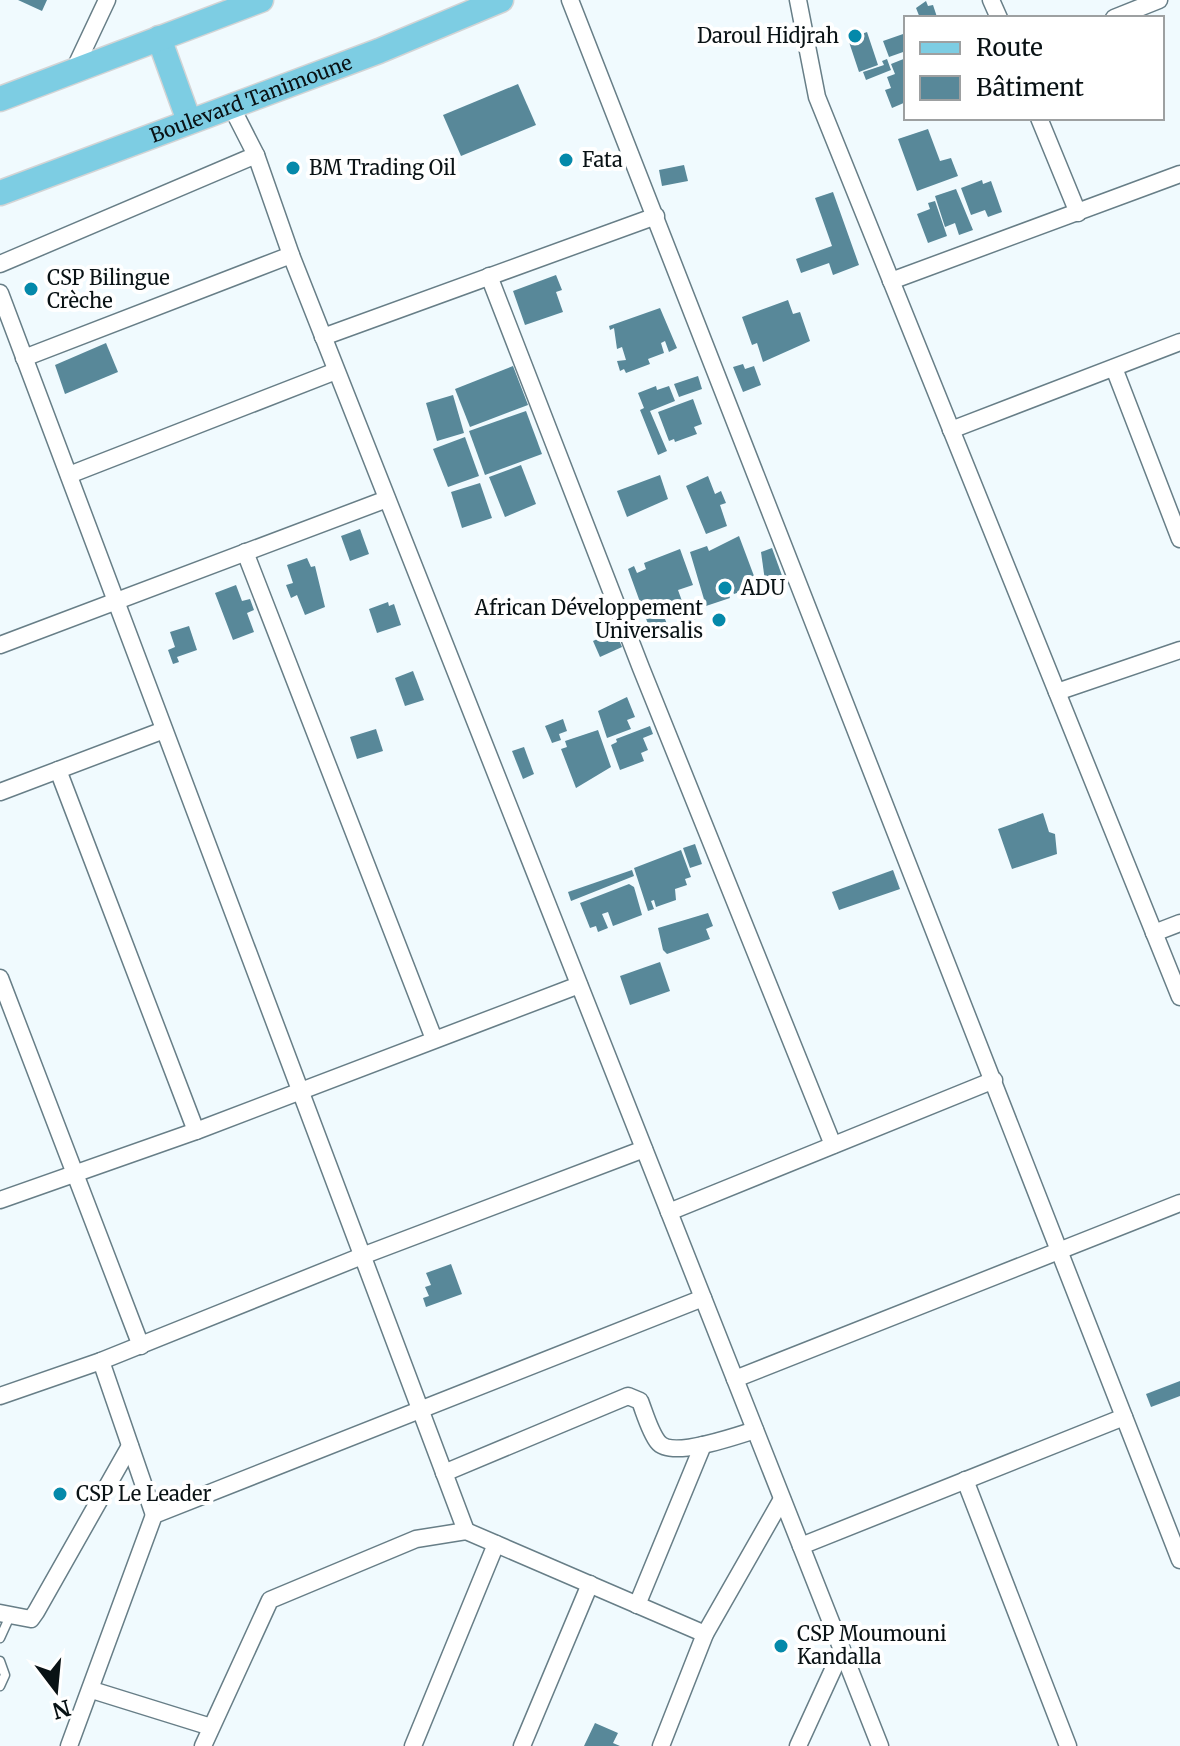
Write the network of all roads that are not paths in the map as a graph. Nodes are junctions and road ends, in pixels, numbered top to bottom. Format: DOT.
graph roads {
  1 [pos="107,0"];
  2 [pos="261,0"];
  3 [pos="501,0"];
  4 [pos="570,0"];
  5 [pos="798,0"];
  6 [pos="1159,0"];
  7 [pos="1119,16"];
  8 [pos="159,38"];
  9 [pos="74,70"];
  10 [pos="0,99"];
  11 [pos="231,106"];
  12 [pos="1040,120"];
  13 [pos="189,121"];
  14 [pos="256,155"];
  15 [pos="1180,174"];
  16 [pos="0,193"];
  17 [pos="1078,213"];
  18 [pos="656,216"];
  19 [pos="291,255"];
  20 [pos="0,264"];
  21 [pos="489,276"];
  22 [pos="891,281"];
  23 [pos="0,293"];
  24 [pos="323,337"];
  25 [pos="1180,342"];
  26 [pos="24,358"];
  27 [pos="1114,368"];
  28 [pos="336,371"];
  29 [pos="951,430"];
  30 [pos="69,475"];
  31 [pos="1173,498"];
  32 [pos="387,499"];
  33 [pos="1180,539"];
  34 [pos="245,552"];
  35 [pos="115,600"];
  36 [pos="0,645"];
  37 [pos="1180,650"];
  38 [pos="1057,692"];
  39 [pos="164,730"];
  40 [pos="58,770"];
  41 [pos="0,792"];
  42 [pos="1180,923"];
  43 [pos="1154,933"];
  44 [pos="0,978"];
  45 [pos="579,985"];
  46 [pos="1180,997"];
  47 [pos="434,1039"];
  48 [pos="994,1080"];
  49 [pos="300,1089"];
  50 [pos="196,1131"];
  51 [pos="833,1145"];
  52 [pos="644,1149"];
  53 [pos="74,1174"];
  54 [pos="0,1200"];
  55 [pos="1180,1203"];
  56 [pos="669,1212"];
  57 [pos="1059,1250"];
  58 [pos="362,1256"];
  59 [pos="703,1298"];
  60 [pos="141,1346"];
  61 [pos="101,1361"];
  62 [pos="735,1379"];
  63 [pos="0,1396"];
  64 [pos="419,1408"];
  65 [pos="1124,1417"];
  66 [pos="755,1430"];
  67 [pos="703,1445"];
  68 [pos="130,1446"];
  69 [pos="444,1473"];
  70 [pos="965,1480"];
  71 [pos="782,1499"];
  72 [pos="154,1515"];
  73 [pos="466,1531"];
  74 [pos="496,1544"];
  75 [pos="801,1546"];
  76 [pos="1180,1560"];
  77 [pos="590,1584"];
  78 [pos="637,1605"];
  79 [pos="5,1614"];
  80 [pos="705,1634"];
  81 [pos="0,1638"];
  82 [pos="842,1650"];
  83 [pos="0,1661"];
  84 [pos="0,1686"];
  85 [pos="92,1690"];
  86 [pos="211,1727"];
  87 [pos="69,1746"];
  88 [pos="203,1746"];
  89 [pos="413,1746"];
  90 [pos="522,1746"];
  91 [pos="661,1746"];
  92 [pos="798,1746"];
  93 [pos="880,1746"];
  94 [pos="1068,1746"];
  1 -- 9 [label="street"];
  2 -- 8 [label="main road"];
  3 -- 11 [label="main road, Boulevard Tanimoune"];
  4 -- 18 [label="street"];
  5 -- 22 [label="street"];
  6 -- 7 [label="street"];
  8 -- 9 [label="main road"];
  8 -- 13 [label="main road"];
  9 -- 10 [label="main road"];
  11 -- 13 [label="main road, Boulevard Tanimoune"];
  11 -- 14 [label="street"];
  12 -- 17 [label="street"];
  13 -- 16 [label="main road, Boulevard Tanimoune"];
  14 -- 19 [label="street"];
  14 -- 20 [label="street"];
  15 -- 17 [label="street"];
  17 -- 22 [label="street"];
  18 -- 21 [label="street"];
  18 -- 48 [label="street"];
  19 -- 24 [label="street"];
  19 -- 26 [label="street"];
  21 -- 24 [label="street"];
  21 -- 51 [label="street"];
  22 -- 29 [label="street"];
  23 -- 26 [label="street"];
  24 -- 28 [label="street"];
  25 -- 27 [label="street"];
  26 -- 30 [label="street"];
  27 -- 29 [label="street"];
  27 -- 31 [label="street"];
  28 -- 30 [label="street"];
  28 -- 32 [label="street"];
  29 -- 38 [label="street"];
  30 -- 35 [label="street"];
  31 -- 33 [label="street"];
  32 -- 34 [label="street"];
  32 -- 45 [label="street"];
  34 -- 35 [label="street"];
  34 -- 47 [label="street"];
  35 -- 36 [label="street"];
  35 -- 39 [label="street"];
  37 -- 38 [label="street"];
  38 -- 43 [label="street"];
  39 -- 40 [label="street"];
  39 -- 49 [label="street"];
  40 -- 41 [label="street"];
  40 -- 50 [label="street"];
  42 -- 43 [label="street"];
  43 -- 46 [label="street"];
  44 -- 53 [label="street"];
  45 -- 47 [label="street"];
  45 -- 52 [label="street"];
  47 -- 49 [label="street"];
  48 -- 51 [label="street"];
  48 -- 57 [label="street"];
  49 -- 50 [label="street"];
  49 -- 58 [label="street"];
  50 -- 53 [label="street"];
  51 -- 56 [label="street"];
  52 -- 56 [label="street"];
  52 -- 58 [label="street"];
  53 -- 54 [label="street"];
  53 -- 60 [label="street"];
  55 -- 57 [label="street"];
  56 -- 59 [label="street"];
  57 -- 62 [label="street"];
  57 -- 65 [label="street"];
  58 -- 60 [label="street"];
  58 -- 64 [label="street"];
  59 -- 62 [label="street"];
  59 -- 64 [label="street"];
  60 -- 61 [label="street"];
  61 -- 63 [label="street"];
  61 -- 68 [label="street"];
  62 -- 66 [label="street"];
  64 -- 69 [label="street"];
  64 -- 72 [label="street"];
  65 -- 70 [label="street"];
  65 -- 76 [label="street"];
  66 -- 67 [label="street"];
  66 -- 71 [label="street"];
  67 -- 69 [label="street"];
  67 -- 78 [label="street"];
  68 -- 72 [label="street"];
  68 -- 79 [label="street"];
  69 -- 73 [label="street"];
  70 -- 75 [label="street"];
  70 -- 94 [label="street"];
  71 -- 75 [label="street"];
  71 -- 80 [label="street"];
  72 -- 85 [label="street"];
  73 -- 74 [label="street"];
  73 -- 86 [label="street"];
  74 -- 77 [label="street"];
  74 -- 89 [label="street"];
  75 -- 82 [label="street"];
  77 -- 78 [label="street"];
  77 -- 90 [label="street"];
  78 -- 80 [label="street"];
  79 -- 81 [label="lane"];
  80 -- 91 [label="street"];
  82 -- 92 [label="street"];
  82 -- 93 [label="street"];
  83 -- 84 [label="lane"];
  85 -- 86 [label="street"];
  85 -- 87 [label="street"];
  86 -- 88 [label="street"];
}
